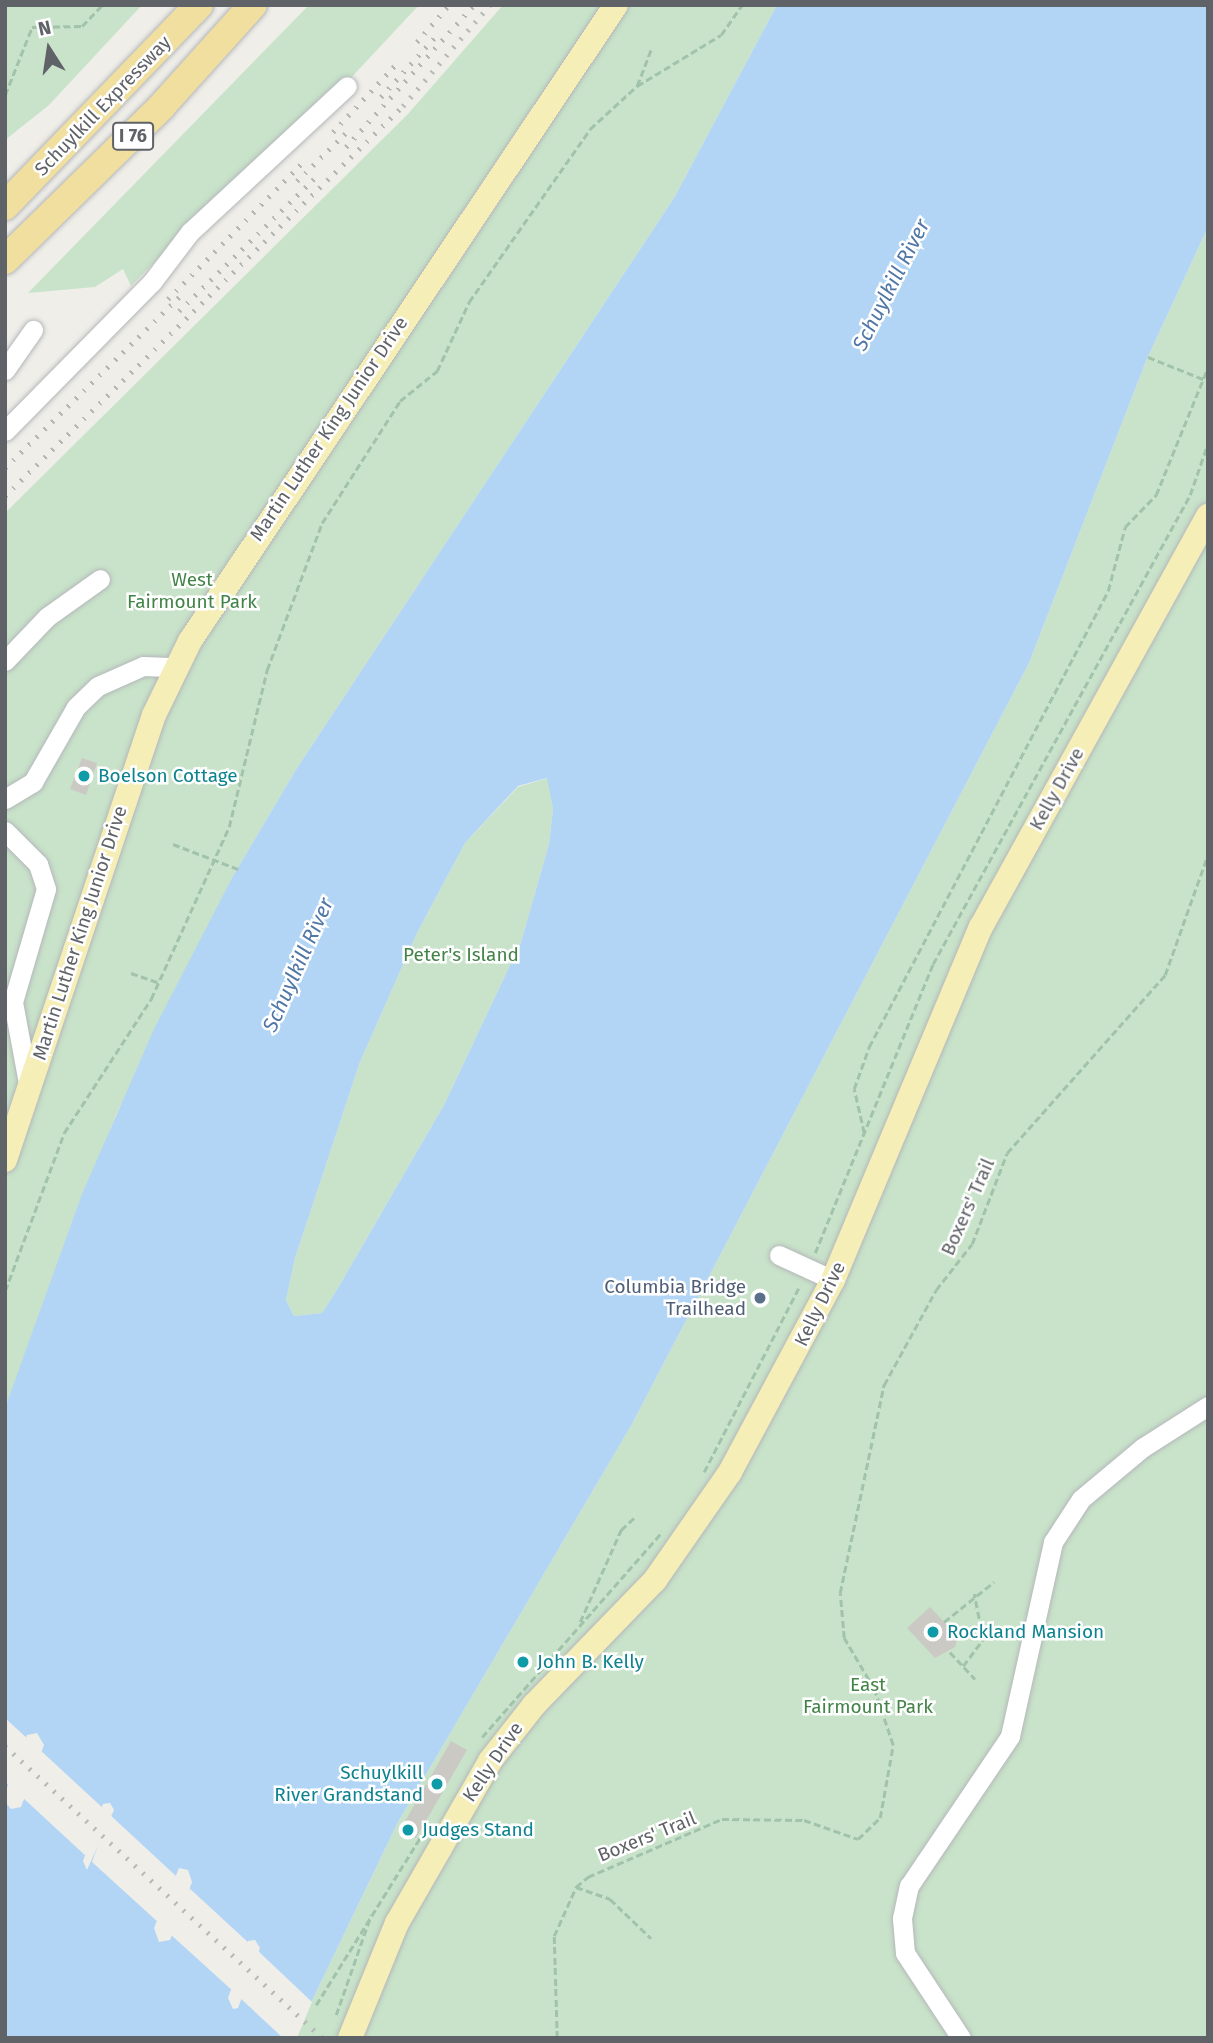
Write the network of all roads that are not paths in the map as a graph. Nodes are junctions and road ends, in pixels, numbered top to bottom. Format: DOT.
graph roads {
  1 [pos="199,5"];
  2 [pos="253,5"];
  3 [pos="616,5"];
  4 [pos="347,86"];
  5 [pos="5,206"];
  6 [pos="5,260"];
  7 [pos="33,330"];
  8 [pos="5,370"];
  9 [pos="5,430"];
  10 [pos="1208,516"];
  11 [pos="100,579"];
  12 [pos="5,661"];
  13 [pos="176,667"];
  14 [pos="5,799"];
  15 [pos="5,831"];
  16 [pos="9,1000"];
  17 [pos="29,1088"];
  18 [pos="5,1160"];
  19 [pos="779,1255"];
  20 [pos="833,1280"];
  21 [pos="1208,1406"];
  22 [pos="342,2031"];
  23 [pos="961,2038"];
  1 -- 5 [label="highway, Schuylkill Expressway / I 76"];
  2 -- 6 [label="highway, Schuylkill Expressway / I 76"];
  3 -- 13 [label="main road, Martin Luther King Junior Drive"];
  4 -- 9 [label="street"];
  7 -- 8 [label="street"];
  10 -- 20 [label="main road, Kelly Drive"];
  11 -- 12 [label="street"];
  13 -- 14 [label="street"];
  13 -- 17 [label="main road, Martin Luther King Junior Drive"];
  15 -- 16 [label="street"];
  16 -- 17 [label="street"];
  17 -- 18 [label="main road, Martin Luther King Junior Drive"];
  19 -- 20 [label="street"];
  20 -- 22 [label="main road, Kelly Drive"];
  21 -- 23 [label="street"];
}
